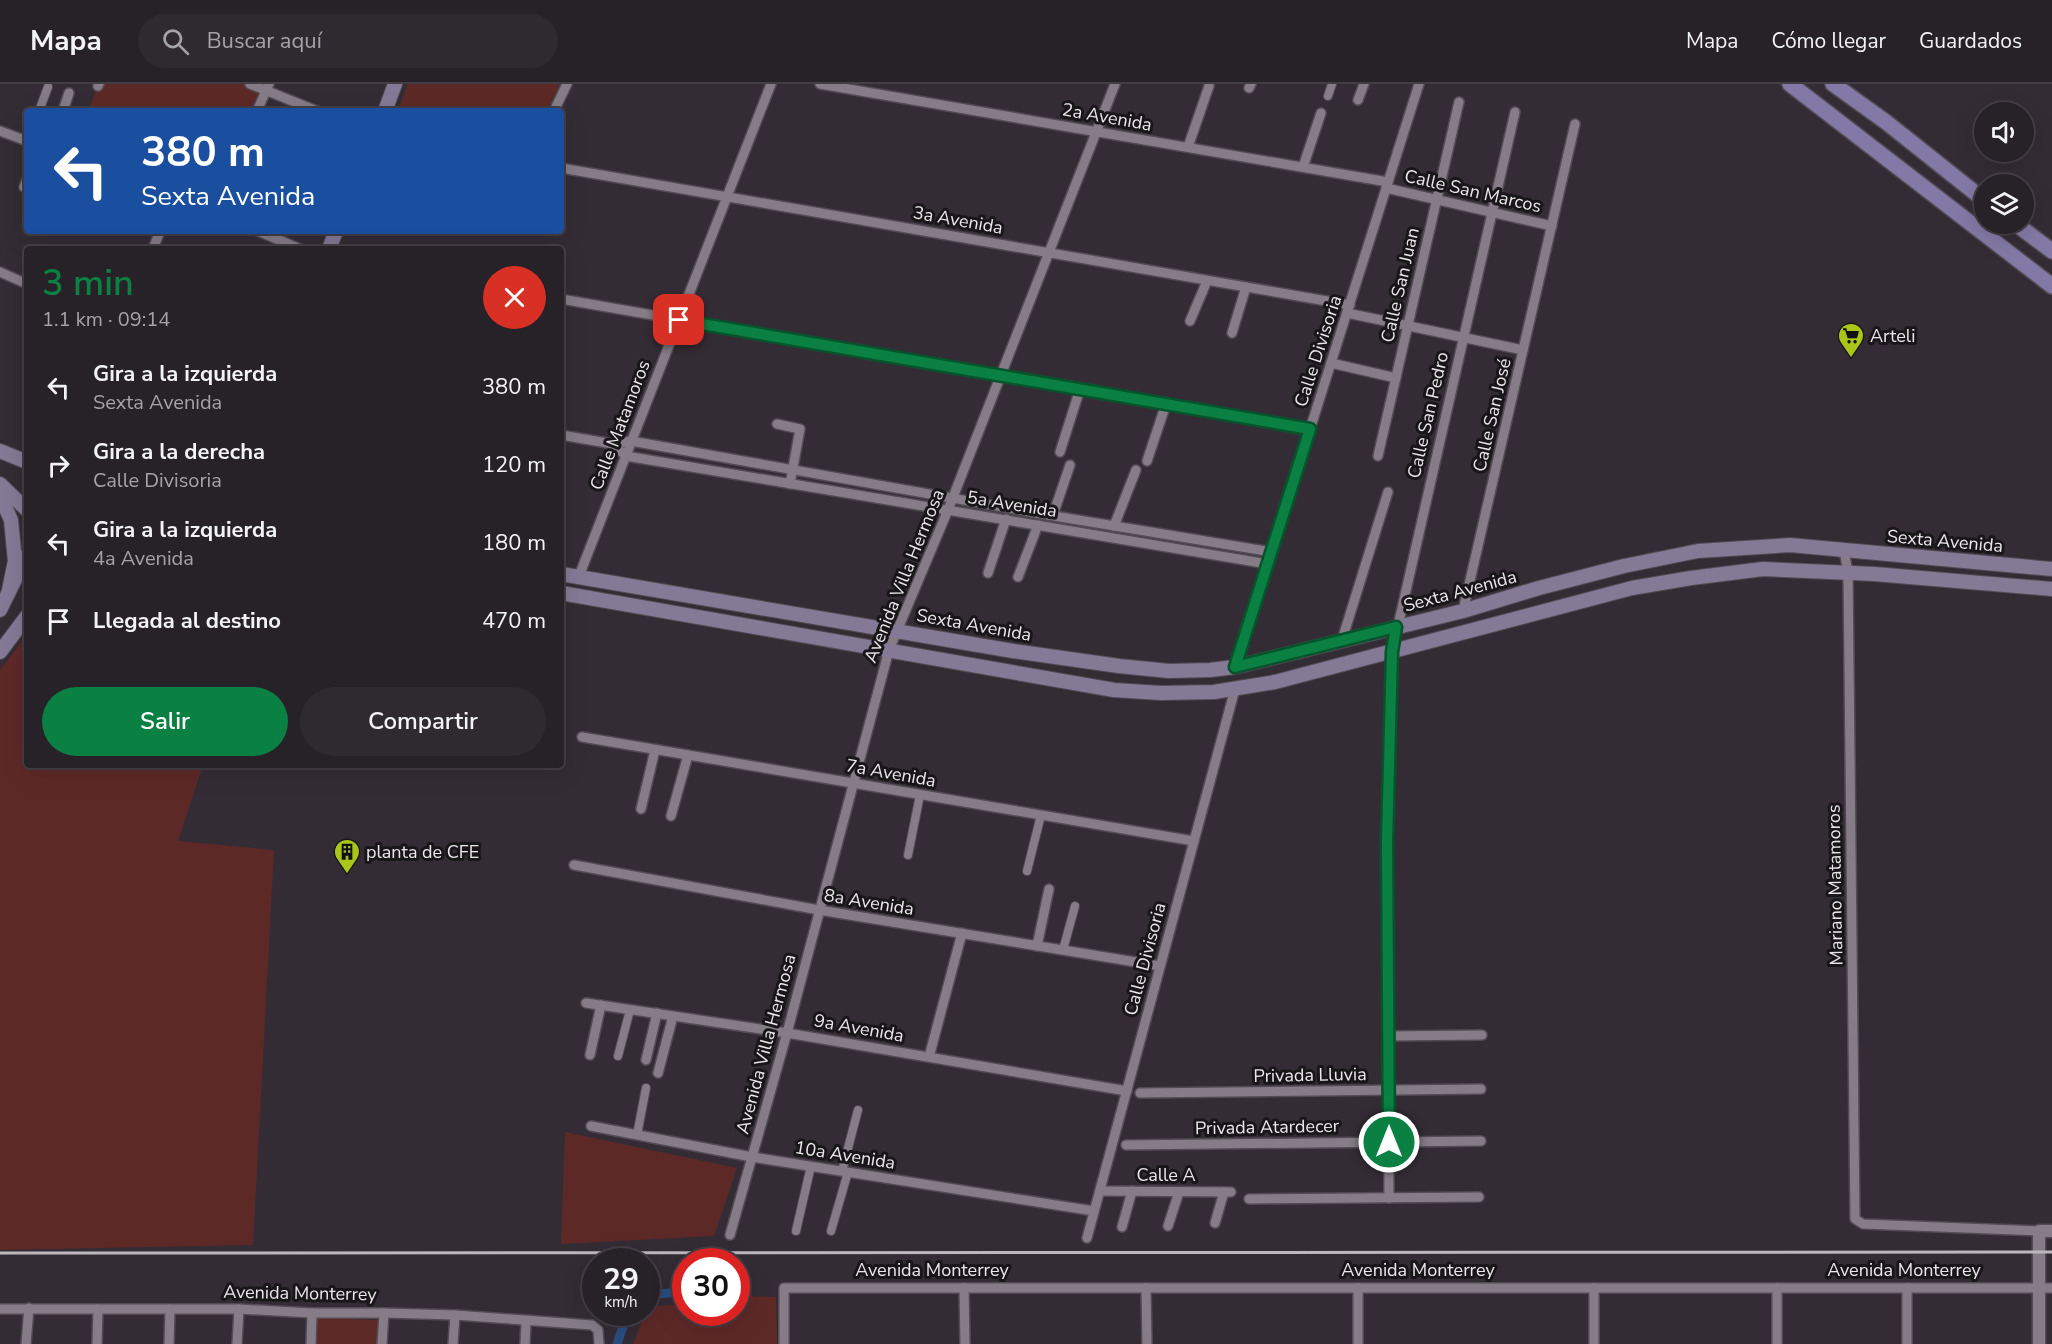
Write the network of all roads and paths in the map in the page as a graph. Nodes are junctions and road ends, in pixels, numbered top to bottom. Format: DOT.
graph roads {
  1 [pos="250,84"];
  2 [pos="395,84"];
  3 [pos="567,84"];
  4 [pos="771,84"];
  5 [pos="820,84"];
  6 [pos="1115,84"];
  7 [pos="1332,84"];
  8 [pos="1364,84"];
  9 [pos="1418,84"];
  10 [pos="1790,84"];
  11 [pos="1833,84"];
  12 [pos="1209,86"];
  13 [pos="48,87"];
  14 [pos="268,87"];
  15 [pos="69,93"];
  16 [pos="1328,96"];
  17 [pos="1358,100"];
  18 [pos="1459,102"];
  19 [pos="40,108"];
  20 [pos="64,108"];
  21 [pos="258,108"];
  22 [pos="311,108"];
  23 [pos="386,108"];
  24 [pos="556,108"];
  25 [pos="1515,112"];
  26 [pos="1321,113"];
  27 [pos="1575,124"];
  28 [pos="1095,131"];
  29 [pos="0,132"];
  30 [pos="24,140"];
  31 [pos="1188,147"];
  32 [pos="1303,167"];
  33 [pos="564,169"];
  34 [pos="1387,185"];
  35 [pos="1974,192"];
  36 [pos="727,197"];
  37 [pos="1437,199"];
  38 [pos="1492,211"];
  39 [pos="1552,226"];
  40 [pos="265,234"];
  41 [pos="2029,234"];
  42 [pos="293,246"];
  43 [pos="2052,251"];
  44 [pos="1048,252"];
  45 [pos="0,272"];
  46 [pos="1207,280"];
  47 [pos="24,283"];
  48 [pos="2052,286"];
  49 [pos="1246,287"];
  50 [pos="564,300"];
  51 [pos="1348,309"];
  52 [pos="679,320"];
  53 [pos="1190,321"];
  54 [pos="1408,326"];
  55 [pos="1232,333"];
  56 [pos="1463,338"];
  57 [pos="1523,350"];
  58 [pos="1331,363"];
  59 [pos="1000,375"];
  60 [pos="1396,378"];
  61 [pos="1080,389"];
  62 [pos="1166,404"];
  63 [pos="777,424"];
  64 [pos="1310,429"];
  65 [pos="564,436"];
  66 [pos="631,441"];
  67 [pos="613,444"];
  68 [pos="0,451"];
  69 [pos="1060,452"];
  70 [pos="626,456"];
  71 [pos="1378,456"];
  72 [pos="24,461"];
  73 [pos="1148,461"];
  74 [pos="1070,465"];
  75 [pos="793,470"];
  76 [pos="1136,470"];
  77 [pos="0,484"];
  78 [pos="790,484"];
  79 [pos="1388,492"];
  80 [pos="0,495"];
  81 [pos="952,498"];
  82 [pos="24,507"];
  83 [pos="948,510"];
  84 [pos="1053,515"];
  85 [pos="1006,519"];
  86 [pos="1038,525"];
  87 [pos="1109,525"];
  88 [pos="1159,533"];
  89 [pos="1102,536"];
  90 [pos="1156,545"];
  91 [pos="1844,550"];
  92 [pos="1272,552"];
  93 [pos="24,561"];
  94 [pos="1268,564"];
  95 [pos="2052,569"];
  96 [pos="988,573"];
  97 [pos="1848,573"];
  98 [pos="564,574"];
  99 [pos="579,576"];
  100 [pos="1018,577"];
  101 [pos="2052,589"];
  102 [pos="9,590"];
  103 [pos="564,594"];
  104 [pos="0,610"];
  105 [pos="1463,611"];
  106 [pos="24,620"];
  107 [pos="1396,627"];
  108 [pos="898,630"];
  109 [pos="1342,640"];
  110 [pos="889,650"];
  111 [pos="0,652"];
  112 [pos="1392,652"];
  113 [pos="1235,667"];
  114 [pos="1235,689"];
  115 [pos="582,738"];
  116 [pos="656,750"];
  117 [pos="688,755"];
  118 [pos="853,783"];
  119 [pos="920,795"];
  120 [pos="641,809"];
  121 [pos="1041,815"];
  122 [pos="671,816"];
  123 [pos="1194,841"];
  124 [pos="908,855"];
  125 [pos="574,865"];
  126 [pos="1027,871"];
  127 [pos="1049,889"];
  128 [pos="1075,906"];
  129 [pos="819,910"];
  130 [pos="962,933"];
  131 [pos="1037,946"];
  132 [pos="1064,950"];
  133 [pos="1160,966"];
  134 [pos="586,1003"];
  135 [pos="601,1005"];
  136 [pos="630,1010"];
  137 [pos="657,1013"];
  138 [pos="673,1016"];
  139 [pos="787,1033"];
  140 [pos="1482,1035"];
  141 [pos="1388,1036"];
  142 [pos="590,1055"];
  143 [pos="618,1056"];
  144 [pos="929,1057"];
  145 [pos="646,1060"];
  146 [pos="658,1073"];
  147 [pos="646,1088"];
  148 [pos="1480,1089"];
  149 [pos="1388,1090"];
  150 [pos="1127,1091"];
  151 [pos="1140,1093"];
  152 [pos="858,1110"];
  153 [pos="591,1126"];
  154 [pos="637,1135"];
  155 [pos="1481,1141"];
  156 [pos="1389,1142"];
  157 [pos="1126,1144"];
  158 [pos="752,1157"];
  159 [pos="811,1166"];
  160 [pos="845,1172"];
  161 [pos="1100,1191"];
  162 [pos="1132,1191"];
  163 [pos="1179,1192"];
  164 [pos="1479,1197"];
  165 [pos="1389,1198"];
  166 [pos="1249,1199"];
  167 [pos="1094,1211"];
  168 [pos="1215,1223"];
  169 [pos="1168,1226"];
  170 [pos="1122,1227"];
  171 [pos="796,1231"];
  172 [pos="2046,1231"];
  173 [pos="831,1232"];
  174 [pos="730,1235"];
  175 [pos="1087,1238"];
  176 [pos="964,1288"];
  177 [pos="1146,1288"];
  178 [pos="1358,1288"];
  179 [pos="1594,1288"];
  180 [pos="1777,1288"];
  181 [pos="1907,1288"];
  182 [pos="2046,1288"];
  183 [pos="29,1308"];
  184 [pos="0,1309"];
  185 [pos="98,1309"];
  186 [pos="170,1309"];
  187 [pos="239,1309"];
  188 [pos="312,1313"];
  189 [pos="384,1313"];
  190 [pos="455,1315"];
  191 [pos="526,1321"];
  192 [pos="26,1344"];
  193 [pos="97,1344"];
  194 [pos="168,1344"];
  195 [pos="237,1344"];
  196 [pos="311,1344"];
  197 [pos="382,1344"];
  198 [pos="453,1344"];
  199 [pos="525,1344"];
  200 [pos="599,1344"];
  201 [pos="784,1344"];
  202 [pos="965,1344"];
  203 [pos="1147,1344"];
  204 [pos="1358,1344"];
  205 [pos="1594,1344"];
  206 [pos="1777,1344"];
  207 [pos="1907,1344"];
  208 [pos="2039,1344"];
  1 -- 14 [label="street"];
  2 -- 23 [label="main road"];
  3 -- 24 [label="street"];
  4 -- 36 [label="street, Calle Matamoros"];
  5 -- 28 [label="street, 2a Avenida"];
  6 -- 28 [label="street, Avenida Villa Hermosa"];
  7 -- 16 [label="street"];
  8 -- 17 [label="street"];
  9 -- 34 [label="street, Calle Divisoria"];
  10 -- 48 [label="main road"];
  11 -- 35 [label="main road"];
  12 -- 31 [label="street"];
  13 -- 19 [label="street"];
  14 -- 21 [label="street"];
  14 -- 22 [label="street"];
  15 -- 20 [label="street"];
  18 -- 37 [label="street, Calle San Juan"];
  25 -- 38 [label="street, Calle San Pedro"];
  26 -- 32 [label="street"];
  27 -- 39 [label="street, Calle San José"];
  28 -- 31 [label="street, 2a Avenida"];
  28 -- 44 [label="street, Avenida Villa Hermosa"];
  29 -- 30 [label="street"];
  31 -- 32 [label="street, 2a Avenida"];
  32 -- 34 [label="street, 2a Avenida"];
  33 -- 36 [label="street, 3a Avenida"];
  34 -- 37 [label="street, Calle San Marcos"];
  34 -- 51 [label="street, Calle Divisoria"];
  36 -- 44 [label="street, 3a Avenida"];
  36 -- 52 [label="street, Calle Matamoros"];
  37 -- 38 [label="street, Calle San Marcos"];
  37 -- 54 [label="street, Calle San Juan"];
  38 -- 39 [label="street, Calle San Marcos"];
  38 -- 56 [label="street, Calle San Pedro"];
  39 -- 57 [label="street, Calle San José"];
  40 -- 42 [label="street"];
  41 -- 43 [label="main road"];
  44 -- 46 [label="street, 3a Avenida"];
  44 -- 59 [label="street, Avenida Villa Hermosa"];
  45 -- 47 [label="street"];
  46 -- 49 [label="street, 3a Avenida"];
  46 -- 53 [label="street"];
  49 -- 51 [label="street, 3a Avenida"];
  49 -- 55 [label="street"];
  50 -- 52 [label="street"];
  51 -- 54 [label="street, 3a Avenida"];
  51 -- 58 [label="street, Calle Divisoria"];
  52 -- 59 [label="street"];
  52 -- 66 [label="street, Calle Matamoros"];
  54 -- 56 [label="street, 3a Avenida"];
  54 -- 60 [label="street, Calle San Juan"];
  56 -- 57 [label="street, 3a Avenida"];
  56 -- 107 [label="street, Calle San Pedro"];
  57 -- 105 [label="street, Calle San José"];
  58 -- 60 [label="street"];
  58 -- 64 [label="street, Calle Divisoria"];
  59 -- 61 [label="street"];
  59 -- 81 [label="street, Avenida Villa Hermosa"];
  60 -- 71 [label="street, Calle San Juan"];
  61 -- 62 [label="street"];
  61 -- 69 [label="street"];
  62 -- 64 [label="street"];
  62 -- 73 [label="street"];
  63 -- 75 [label="street"];
  64 -- 92 [label="street, Calle Divisoria"];
  65 -- 67 [label="street, 5a Avenida"];
  66 -- 67 [label="street, 5a Avenida"];
  66 -- 70 [label="street, Calle Matamoros"];
  66 -- 75 [label="street, 5a Avenida"];
  67 -- 70 [label="street"];
  68 -- 72 [label="main road"];
  70 -- 78 [label="street, 5a Avenida"];
  70 -- 99 [label="street, Calle Matamoros"];
  74 -- 84 [label="street"];
  75 -- 78 [label="street"];
  75 -- 81 [label="street, 5a Avenida"];
  76 -- 87 [label="street"];
  77 -- 82 [label="main road"];
  78 -- 83 [label="street, 5a Avenida"];
  79 -- 109 [label="street"];
  80 -- 102 [label="main road"];
  81 -- 83 [label="street, Avenida Villa Hermosa"];
  81 -- 84 [label="street, 5a Avenida"];
  83 -- 85 [label="street, 5a Avenida"];
  83 -- 108 [label="street, Avenida Villa Hermosa"];
  84 -- 87 [label="street, 5a Avenida"];
  85 -- 86 [label="street, 5a Avenida"];
  85 -- 96 [label="street"];
  86 -- 89 [label="street, 5a Avenida"];
  86 -- 100 [label="street"];
  87 -- 88 [label="street, 5a Avenida"];
  87 -- 89 [label="street"];
  88 -- 90 [label="street"];
  88 -- 92 [label="street, 5a Avenida"];
  89 -- 90 [label="street, 5a Avenida"];
  90 -- 94 [label="street, 5a Avenida"];
  91 -- 95 [label="main road, Sexta Avenida"];
  91 -- 97 [label="street, Mariano Matamoros"];
  91 -- 105 [label="main road, Sexta Avenida"];
  92 -- 94 [label="street, Calle Divisoria"];
  93 -- 102 [label="main road"];
  94 -- 113 [label="street, Calle Divisoria"];
  97 -- 101 [label="main road"];
  97 -- 112 [label="main road"];
  97 -- 172 [label="street, Mariano Matamoros"];
  98 -- 99 [label="main road, Sexta Avenida"];
  99 -- 108 [label="main road, Sexta Avenida"];
  102 -- 104 [label="main road"];
  103 -- 110 [label="main road"];
  105 -- 107 [label="main road, Sexta Avenida"];
  106 -- 111 [label="main road"];
  107 -- 109 [label="main road, Sexta Avenida"];
  107 -- 112 [label="street, Calle San Pedro"];
  108 -- 110 [label="street, Avenida Villa Hermosa"];
  108 -- 113 [label="main road, Sexta Avenida"];
  109 -- 113 [label="main road, Sexta Avenida"];
  110 -- 114 [label="main road"];
  110 -- 118 [label="street, Avenida Villa Hermosa"];
  112 -- 114 [label="main road"];
  112 -- 141 [label="street, Calle San Pedro"];
  114 -- 123 [label="street, Calle Divisoria"];
  115 -- 116 [label="street, 7a Avenida"];
  116 -- 117 [label="street, 7a Avenida"];
  116 -- 120 [label="street"];
  117 -- 118 [label="street, 7a Avenida"];
  117 -- 122 [label="street"];
  118 -- 119 [label="street, 7a Avenida"];
  118 -- 129 [label="street, Avenida Villa Hermosa"];
  119 -- 121 [label="street, 7a Avenida"];
  119 -- 124 [label="street"];
  121 -- 123 [label="street, 7a Avenida"];
  121 -- 126 [label="street"];
  123 -- 133 [label="street, Calle Divisoria"];
  125 -- 129 [label="street, 8a Avenida"];
  127 -- 131 [label="street"];
  128 -- 132 [label="street"];
  129 -- 130 [label="street, 8a Avenida"];
  129 -- 139 [label="street, Avenida Villa Hermosa"];
  130 -- 131 [label="street, 8a Avenida"];
  130 -- 144 [label="street"];
  131 -- 132 [label="street, 8a Avenida"];
  132 -- 133 [label="street, 8a Avenida"];
  133 -- 150 [label="street, Calle Divisoria"];
  134 -- 135 [label="street, 9a Avenida"];
  135 -- 136 [label="street, 9a Avenida"];
  135 -- 142 [label="street"];
  136 -- 137 [label="street, 9a Avenida"];
  136 -- 143 [label="street"];
  137 -- 138 [label="street, 9a Avenida"];
  137 -- 145 [label="street"];
  138 -- 139 [label="street, 9a Avenida"];
  138 -- 146 [label="street"];
  139 -- 144 [label="street, 9a Avenida"];
  139 -- 158 [label="street, Avenida Villa Hermosa"];
  140 -- 141 [label="street"];
  141 -- 149 [label="street, Calle San Pedro"];
  144 -- 150 [label="street, 9a Avenida"];
  147 -- 154 [label="street"];
  148 -- 149 [label="street, Privada Lluvia"];
  149 -- 151 [label="street, Privada Lluvia"];
  149 -- 156 [label="street, Calle San Pedro"];
  150 -- 161 [label="street, Calle Divisoria"];
  152 -- 160 [label="street"];
  153 -- 154 [label="street, 10a Avenida"];
  154 -- 158 [label="street, 10a Avenida"];
  155 -- 156 [label="street, Privada Atardecer"];
  156 -- 157 [label="street, Privada Atardecer"];
  156 -- 165 [label="street, Calle San Pedro"];
  158 -- 159 [label="street, 10a Avenida"];
  158 -- 174 [label="street, Avenida Villa Hermosa"];
  159 -- 160 [label="street, 10a Avenida"];
  159 -- 171 [label="street"];
  160 -- 167 [label="street, 10a Avenida"];
  160 -- 173 [label="street"];
  161 -- 162 [label="street, Calle A"];
  161 -- 167 [label="street, Calle Divisoria"];
  162 -- 163 [label="street, Calle A"];
  162 -- 170 [label="street"];
  163 -- 168 [label="street, Calle A"];
  163 -- 169 [label="street"];
  164 -- 165 [label="street"];
  165 -- 166 [label="street"];
  167 -- 175 [label="street, Calle Divisoria"];
  172 -- 182 [label="street"];
  176 -- 177 [label="street, Avenida Monterrey"];
  176 -- 201 [label="street, Avenida Monterrey"];
  176 -- 202 [label="street"];
  177 -- 178 [label="street, Avenida Monterrey"];
  177 -- 203 [label="street"];
  178 -- 179 [label="street, Avenida Monterrey"];
  178 -- 204 [label="street"];
  179 -- 180 [label="street, Avenida Monterrey"];
  179 -- 205 [label="street"];
  180 -- 181 [label="street, Avenida Monterrey"];
  180 -- 206 [label="street"];
  181 -- 182 [label="street, Avenida Monterrey"];
  181 -- 207 [label="street"];
  182 -- 208 [label="street"];
  183 -- 184 [label="street, Avenida Monterrey"];
  183 -- 185 [label="street, Avenida Monterrey"];
  183 -- 192 [label="street"];
  185 -- 186 [label="street, Avenida Monterrey"];
  185 -- 193 [label="street"];
  186 -- 187 [label="street, Avenida Monterrey"];
  186 -- 194 [label="street"];
  187 -- 188 [label="street, Avenida Monterrey"];
  187 -- 195 [label="street"];
  188 -- 189 [label="street, Avenida Monterrey"];
  188 -- 196 [label="street"];
  189 -- 190 [label="street, Avenida Monterrey"];
  189 -- 197 [label="street"];
  190 -- 191 [label="street, Avenida Monterrey"];
  190 -- 198 [label="street"];
  191 -- 199 [label="street"];
  191 -- 200 [label="street, Avenida Monterrey"];
}
